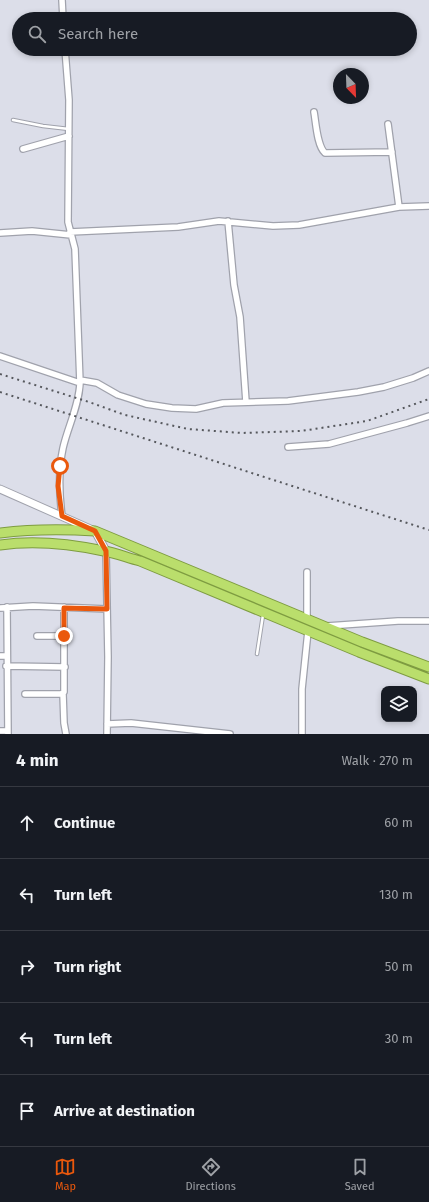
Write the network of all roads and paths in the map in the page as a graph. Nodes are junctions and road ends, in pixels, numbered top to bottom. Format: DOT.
graph roads {
  1 [pos="62,0"];
  2 [pos="63,12"];
  3 [pos="66,56"];
  4 [pos="314,112"];
  5 [pos="13,120"];
  6 [pos="388,124"];
  7 [pos="69,129"];
  8 [pos="69,136"];
  9 [pos="23,149"];
  10 [pos="392,152"];
  11 [pos="429,206"];
  12 [pos="399,207"];
  13 [pos="228,221"];
  14 [pos="0,234"];
  15 [pos="71,234"];
  16 [pos="0,356"];
  17 [pos="429,371"];
  18 [pos="80,381"];
  19 [pos="246,402"];
  20 [pos="429,416"];
  21 [pos="288,447"];
  22 [pos="0,489"];
  23 [pos="62,516"];
  24 [pos="95,531"];
  25 [pos="0,533"];
  26 [pos="0,545"];
  27 [pos="106,551"];
  28 [pos="307,572"];
  29 [pos="7,607"];
  30 [pos="0,608"];
  31 [pos="64,608"];
  32 [pos="107,609"];
  33 [pos="263,612"];
  34 [pos="307,619"];
  35 [pos="429,621"];
  36 [pos="325,627"];
  37 [pos="308,631"];
  38 [pos="37,636"];
  39 [pos="64,636"];
  40 [pos="257,654"];
  41 [pos="3,656"];
  42 [pos="6,666"];
  43 [pos="65,667"];
  44 [pos="429,667"];
  45 [pos="429,679"];
  46 [pos="25,694"];
  47 [pos="63,694"];
  48 [pos="107,724"];
  49 [pos="0,731"];
  50 [pos="8,733"];
  51 [pos="66,734"];
  52 [pos="107,734"];
  53 [pos="230,734"];
  54 [pos="302,734"];
  1 -- 2 [label="street"];
  3 -- 7 [label="street"];
  4 -- 10 [label="street"];
  5 -- 7 [label="lane"];
  6 -- 10 [label="street"];
  7 -- 8 [label="street"];
  8 -- 9 [label="street"];
  8 -- 15 [label="street"];
  10 -- 12 [label="street"];
  11 -- 12 [label="street"];
  12 -- 13 [label="street"];
  13 -- 15 [label="street"];
  13 -- 19 [label="street"];
  14 -- 15 [label="street"];
  15 -- 18 [label="street"];
  16 -- 18 [label="street"];
  17 -- 19 [label="street"];
  18 -- 19 [label="street"];
  18 -- 23 [label="street"];
  20 -- 21 [label="street"];
  22 -- 23 [label="main road"];
  23 -- 24 [label="main road"];
  24 -- 25 [label="highway"];
  24 -- 27 [label="main road"];
  24 -- 34 [label="highway"];
  26 -- 27 [label="highway"];
  27 -- 32 [label="street"];
  27 -- 33 [label="highway"];
  28 -- 34 [label="street"];
  29 -- 30 [label="street"];
  29 -- 31 [label="street"];
  29 -- 41 [label="street"];
  31 -- 32 [label="street"];
  31 -- 39 [label="street"];
  32 -- 48 [label="street"];
  33 -- 37 [label="highway"];
  33 -- 40 [label="lane"];
  34 -- 36 [label="highway"];
  35 -- 36 [label="street"];
  36 -- 44 [label="highway"];
  37 -- 45 [label="highway"];
  37 -- 54 [label="street"];
  38 -- 39 [label="street"];
  39 -- 43 [label="street"];
  41 -- 42 [label="street"];
  42 -- 43 [label="street"];
  42 -- 50 [label="street"];
  43 -- 47 [label="street"];
  46 -- 47 [label="street"];
  47 -- 51 [label="street"];
  48 -- 52 [label="street"];
  48 -- 53 [label="street"];
  49 -- 50 [label="street"];
}
